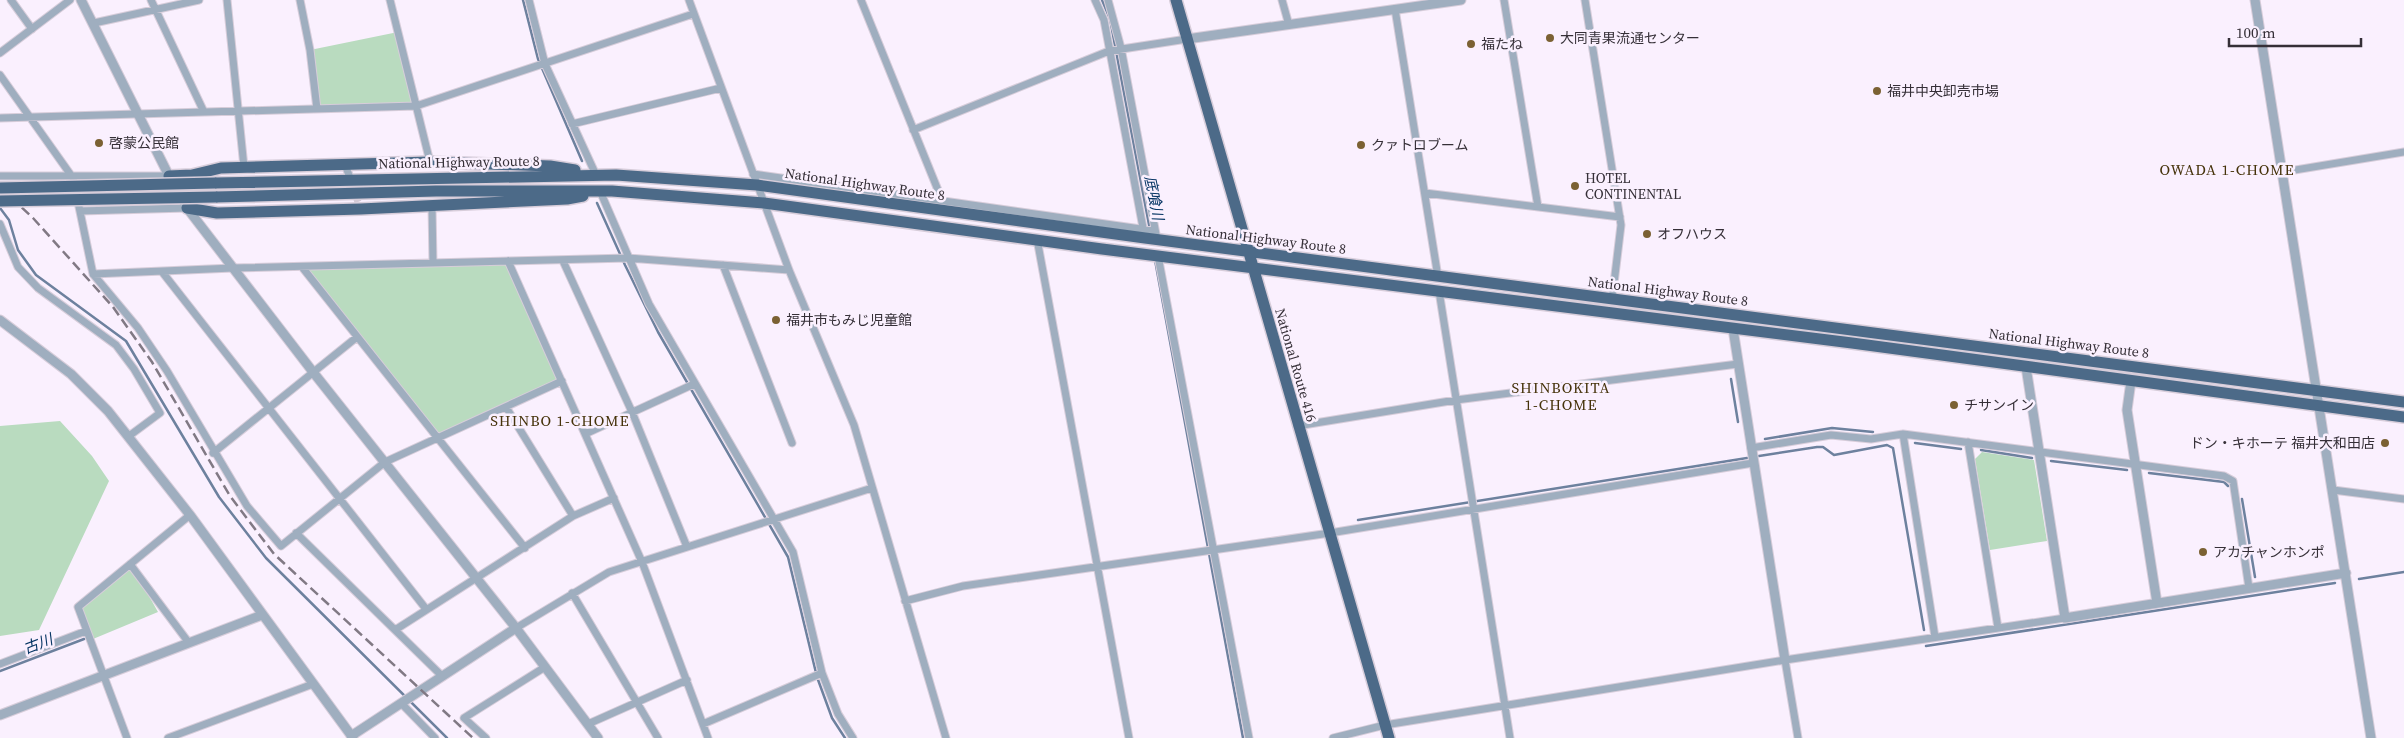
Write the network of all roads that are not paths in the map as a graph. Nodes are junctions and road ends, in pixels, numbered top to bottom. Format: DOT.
graph roads {
  1 [pos="11,0"];
  2 [pos="70,0"];
  3 [pos="81,0"];
  4 [pos="151,0"];
  5 [pos="199,0"];
  6 [pos="227,0"];
  7 [pos="300,0"];
  8 [pos="390,0"];
  9 [pos="529,0"];
  10 [pos="689,0"];
  11 [pos="861,0"];
  12 [pos="1096,0"];
  13 [pos="1108,0"];
  14 [pos="1176,0"];
  15 [pos="1282,0"];
  16 [pos="1461,0"];
  17 [pos="1504,0"];
  18 [pos="1585,0"];
  19 [pos="2255,0"];
  20 [pos="1430,2"];
  21 [pos="1395,9"];
  22 [pos="156,10"];
  23 [pos="693,14"];
  24 [pos="94,23"];
  25 [pos="1289,25"];
  26 [pos="32,28"];
  27 [pos="1187,39"];
  28 [pos="1120,48"];
  29 [pos="1109,51"];
  30 [pos="0,53"];
  31 [pos="545,64"];
  32 [pos="0,75"];
  33 [pos="720,88"];
  34 [pos="416,106"];
  35 [pos="317,109"];
  36 [pos="238,111"];
  37 [pos="204,112"];
  38 [pos="138,114"];
  39 [pos="32,117"];
  40 [pos="0,118"];
  41 [pos="572,124"];
  42 [pos="913,130"];
  43 [pos="2404,152"];
  44 [pos="430,162"];
  45 [pos="244,167"];
  46 [pos="2282,172"];
  47 [pos="596,175"];
  48 [pos="0,176"];
  49 [pos="169,176"];
  50 [pos="73,178"];
  51 [pos="755,180"];
  52 [pos="0,188"];
  53 [pos="604,192"];
  54 [pos="1424,193"];
  55 [pos="942,200"];
  56 [pos="0,201"];
  57 [pos="764,203"];
  58 [pos="432,206"];
  59 [pos="1538,207"];
  60 [pos="187,208"];
  61 [pos="80,211"];
  62 [pos="1620,216"];
  63 [pos="0,224"];
  64 [pos="1144,234"];
  65 [pos="1156,235"];
  66 [pos="1037,240"];
  67 [pos="1247,251"];
  68 [pos="1158,256"];
  69 [pos="628,258"];
  70 [pos="508,261"];
  71 [pos="563,261"];
  72 [pos="433,263"];
  73 [pos="722,265"];
  74 [pos="302,267"];
  75 [pos="233,268"];
  76 [pos="1252,268"];
  77 [pos="789,270"];
  78 [pos="163,273"];
  79 [pos="93,274"];
  80 [pos="1438,277"];
  81 [pos="1439,291"];
  82 [pos="1612,300"];
  83 [pos="1,324"];
  84 [pos="1733,329"];
  85 [pos="357,336"];
  86 [pos="1738,364"];
  87 [pos="2026,367"];
  88 [pos="313,372"];
  89 [pos="562,381"];
  90 [pos="2131,381"];
  91 [pos="694,384"];
  92 [pos="2318,391"];
  93 [pos="1456,400"];
  94 [pos="2404,402"];
  95 [pos="2320,405"];
  96 [pos="270,406"];
  97 [pos="506,407"];
  98 [pos="632,412"];
  99 [pos="2404,417"];
  100 [pos="1297,426"];
  101 [pos="585,434"];
  102 [pos="1903,434"];
  103 [pos="129,436"];
  104 [pos="438,438"];
  105 [pos="1968,442"];
  106 [pos="792,443"];
  107 [pos="1751,448"];
  108 [pos="2038,452"];
  109 [pos="214,453"];
  110 [pos="385,462"];
  111 [pos="1754,463"];
  112 [pos="2135,464"];
  113 [pos="872,488"];
  114 [pos="2333,490"];
  115 [pos="339,498"];
  116 [pos="614,498"];
  117 [pos="2404,499"];
  118 [pos="1473,508"];
  119 [pos="190,515"];
  120 [pos="573,516"];
  121 [pos="773,519"];
  122 [pos="296,533"];
  123 [pos="1330,533"];
  124 [pos="687,547"];
  125 [pos="525,548"];
  126 [pos="1214,549"];
  127 [pos="642,562"];
  128 [pos="130,564"];
  129 [pos="1096,566"];
  130 [pos="2346,573"];
  131 [pos="476,578"];
  132 [pos="2249,588"];
  133 [pos="572,593"];
  134 [pos="905,601"];
  135 [pos="2157,603"];
  136 [pos="426,609"];
  137 [pos="262,615"];
  138 [pos="2065,618"];
  139 [pos="516,628"];
  140 [pos="1998,628"];
  141 [pos="86,630"];
  142 [pos="395,630"];
  143 [pos="1935,637"];
  144 [pos="189,643"];
  145 [pos="1785,660"];
  146 [pos="0,664"];
  147 [pos="545,667"];
  148 [pos="822,673"];
  149 [pos="104,676"];
  150 [pos="442,676"];
  151 [pos="687,680"];
  152 [pos="313,684"];
  153 [pos="637,702"];
  154 [pos="401,703"];
  155 [pos="1504,705"];
  156 [pos="0,715"];
  157 [pos="588,724"];
  158 [pos="703,724"];
  159 [pos="1385,725"];
  160 [pos="352,737"];
  161 [pos="127,738"];
  162 [pos="168,738"];
  163 [pos="435,738"];
  164 [pos="486,738"];
  165 [pos="598,738"];
  166 [pos="658,738"];
  167 [pos="708,738"];
  168 [pos="853,738"];
  169 [pos="946,738"];
  170 [pos="1129,738"];
  171 [pos="1249,738"];
  172 [pos="1333,738"];
  173 [pos="1388,738"];
  174 [pos="1510,738"];
  175 [pos="1798,738"];
  176 [pos="2371,738"];
  1 -- 26 [label="street"];
  2 -- 26 [label="street"];
  3 -- 24 [label="street"];
  4 -- 22 [label="street"];
  5 -- 22 [label="street"];
  6 -- 36 [label="street"];
  7 -- 35 [label="street"];
  8 -- 34 [label="street"];
  9 -- 31 [label="street"];
  10 -- 23 [label="street"];
  11 -- 42 [label="street"];
  12 -- 29 [label="street"];
  13 -- 28 [label="street"];
  14 -- 27 [label="highway, National Route 416"];
  15 -- 25 [label="street"];
  16 -- 20 [label="street"];
  17 -- 59 [label="street"];
  18 -- 62 [label="street"];
  19 -- 46 [label="street"];
  20 -- 21 [label="street"];
  21 -- 25 [label="street"];
  21 -- 54 [label="street"];
  22 -- 24 [label="street"];
  22 -- 37 [label="street"];
  23 -- 31 [label="street"];
  23 -- 33 [label="street"];
  24 -- 38 [label="street"];
  25 -- 27 [label="street"];
  26 -- 30 [label="street"];
  27 -- 28 [label="street"];
  27 -- 67 [label="highway, National Route 416"];
  28 -- 29 [label="street"];
  28 -- 65 [label="street"];
  29 -- 42 [label="street"];
  29 -- 64 [label="street"];
  31 -- 34 [label="street"];
  31 -- 41 [label="street"];
  32 -- 39 [label="street"];
  33 -- 41 [label="street"];
  33 -- 51 [label="street"];
  34 -- 35 [label="street"];
  34 -- 44 [label="street"];
  35 -- 36 [label="street"];
  36 -- 37 [label="street"];
  36 -- 45 [label="street"];
  37 -- 38 [label="street"];
  38 -- 39 [label="street"];
  38 -- 49 [label="street"];
  39 -- 40 [label="street"];
  39 -- 50 [label="street"];
  41 -- 47 [label="street"];
  42 -- 55 [label="street"];
  43 -- 46 [label="street"];
  44 -- 45 [label="highway"];
  44 -- 47 [label="highway"];
  45 -- 49 [label="highway"];
  46 -- 92 [label="street"];
  47 -- 51 [label="highway, National Highway Route 8"];
  47 -- 52 [label="highway, National Highway Route 8, bridge"];
  48 -- 50 [label="street"];
  49 -- 50 [label="street"];
  49 -- 60 [label="street"];
  50 -- 61 [label="street"];
  51 -- 55 [label="street"];
  51 -- 57 [label="street"];
  51 -- 64 [label="highway, National Highway Route 8"];
  53 -- 56 [label="highway, National Highway Route 8, bridge"];
  53 -- 57 [label="highway, National Highway Route 8"];
  53 -- 58 [label="highway"];
  53 -- 69 [label="street"];
  54 -- 59 [label="street"];
  54 -- 80 [label="street"];
  55 -- 64 [label="street"];
  57 -- 66 [label="highway, National Highway Route 8"];
  57 -- 77 [label="street"];
  58 -- 60 [label="highway"];
  58 -- 72 [label="street"];
  59 -- 62 [label="street"];
  60 -- 61 [label="street"];
  60 -- 75 [label="street"];
  61 -- 79 [label="street"];
  62 -- 82 [label="street"];
  63 -- 103 [label="street"];
  64 -- 65 [label="highway, National Highway Route 8"];
  65 -- 67 [label="highway, National Highway Route 8"];
  66 -- 68 [label="highway, National Highway Route 8"];
  66 -- 129 [label="street"];
  67 -- 76 [label="highway, National Route 416"];
  67 -- 80 [label="highway, National Highway Route 8"];
  68 -- 76 [label="highway, National Highway Route 8"];
  68 -- 126 [label="street"];
  69 -- 71 [label="street"];
  69 -- 73 [label="street"];
  69 -- 91 [label="street"];
  70 -- 71 [label="street"];
  70 -- 72 [label="street"];
  70 -- 89 [label="street"];
  71 -- 98 [label="street"];
  72 -- 74 [label="street"];
  73 -- 77 [label="street"];
  73 -- 106 [label="street"];
  74 -- 75 [label="street"];
  74 -- 85 [label="street"];
  75 -- 78 [label="street"];
  75 -- 88 [label="street"];
  76 -- 81 [label="highway, National Highway Route 8"];
  76 -- 100 [label="highway, National Route 416"];
  77 -- 113 [label="street"];
  78 -- 79 [label="street"];
  78 -- 96 [label="street"];
  79 -- 109 [label="street"];
  80 -- 82 [label="highway, National Highway Route 8"];
  81 -- 84 [label="highway, National Highway Route 8"];
  81 -- 93 [label="street"];
  82 -- 92 [label="highway, National Highway Route 8"];
  83 -- 103 [label="street"];
  84 -- 86 [label="street"];
  84 -- 87 [label="highway, National Highway Route 8"];
  85 -- 88 [label="street"];
  85 -- 104 [label="street"];
  86 -- 93 [label="street"];
  86 -- 107 [label="street"];
  87 -- 90 [label="highway, National Highway Route 8"];
  87 -- 108 [label="street"];
  88 -- 96 [label="street"];
  88 -- 110 [label="street"];
  89 -- 97 [label="street"];
  89 -- 101 [label="street"];
  90 -- 95 [label="highway, National Highway Route 8"];
  90 -- 112 [label="street"];
  91 -- 98 [label="street"];
  91 -- 121 [label="street"];
  92 -- 94 [label="highway, National Highway Route 8"];
  92 -- 95 [label="street"];
  93 -- 100 [label="street"];
  93 -- 118 [label="street"];
  95 -- 99 [label="highway, National Highway Route 8"];
  95 -- 114 [label="street"];
  96 -- 109 [label="street"];
  96 -- 115 [label="street"];
  97 -- 104 [label="street"];
  97 -- 120 [label="street"];
  98 -- 101 [label="street"];
  98 -- 124 [label="street"];
  100 -- 123 [label="highway, National Route 416"];
  101 -- 116 [label="street"];
  102 -- 105 [label="street"];
  102 -- 107 [label="street"];
  102 -- 143 [label="street"];
  103 -- 119 [label="street"];
  104 -- 110 [label="street"];
  104 -- 125 [label="street"];
  105 -- 108 [label="street"];
  105 -- 140 [label="street"];
  107 -- 111 [label="street"];
  108 -- 112 [label="street"];
  108 -- 138 [label="street"];
  109 -- 122 [label="street"];
  110 -- 115 [label="street"];
  110 -- 131 [label="street"];
  111 -- 118 [label="street"];
  111 -- 145 [label="street"];
  112 -- 132 [label="street"];
  112 -- 135 [label="street"];
  113 -- 121 [label="street"];
  113 -- 134 [label="street"];
  114 -- 117 [label="street"];
  114 -- 130 [label="street"];
  115 -- 122 [label="street"];
  115 -- 136 [label="street"];
  116 -- 120 [label="street"];
  116 -- 127 [label="street"];
  118 -- 123 [label="street"];
  118 -- 155 [label="street"];
  119 -- 128 [label="street"];
  119 -- 137 [label="street"];
  120 -- 125 [label="street"];
  121 -- 124 [label="street"];
  121 -- 148 [label="street"];
  122 -- 142 [label="street"];
  123 -- 126 [label="street"];
  123 -- 159 [label="highway, National Route 416"];
  124 -- 127 [label="street"];
  125 -- 131 [label="street"];
  126 -- 129 [label="street"];
  126 -- 171 [label="street"];
  127 -- 133 [label="street"];
  127 -- 151 [label="street"];
  128 -- 141 [label="street"];
  128 -- 144 [label="street"];
  129 -- 134 [label="street"];
  129 -- 170 [label="street"];
  130 -- 132 [label="street"];
  130 -- 176 [label="street"];
  131 -- 136 [label="street"];
  131 -- 139 [label="street"];
  132 -- 135 [label="street"];
  133 -- 139 [label="street"];
  133 -- 153 [label="street"];
  134 -- 169 [label="street"];
  135 -- 138 [label="street"];
  136 -- 142 [label="street"];
  137 -- 144 [label="street"];
  137 -- 152 [label="street"];
  138 -- 140 [label="street"];
  139 -- 147 [label="street"];
  139 -- 150 [label="street"];
  140 -- 143 [label="street"];
  141 -- 146 [label="street"];
  141 -- 149 [label="street"];
  142 -- 150 [label="street"];
  143 -- 145 [label="street"];
  144 -- 149 [label="street"];
  145 -- 155 [label="street"];
  145 -- 175 [label="street"];
  147 -- 157 [label="street"];
  147 -- 164 [label="street"];
  148 -- 158 [label="street"];
  148 -- 168 [label="street"];
  149 -- 156 [label="street"];
  149 -- 161 [label="street"];
  150 -- 154 [label="street"];
  151 -- 153 [label="street"];
  151 -- 158 [label="street"];
  152 -- 160 [label="street"];
  152 -- 162 [label="street"];
  153 -- 157 [label="street"];
  153 -- 166 [label="street"];
  154 -- 160 [label="street"];
  154 -- 163 [label="street"];
  155 -- 159 [label="street"];
  155 -- 174 [label="street"];
  157 -- 165 [label="street"];
  158 -- 167 [label="street"];
  159 -- 172 [label="street"];
  159 -- 173 [label="highway, National Route 416"];
}
